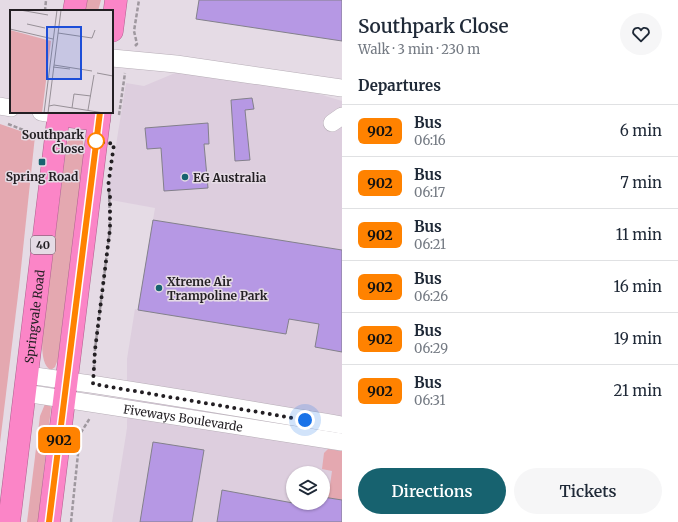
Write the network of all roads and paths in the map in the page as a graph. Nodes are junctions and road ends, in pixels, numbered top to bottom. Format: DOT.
graph roads {
  1 [pos="46,0"];
  2 [pos="76,0"];
  3 [pos="116,0"];
  4 [pos="138,0"];
  5 [pos="45,10"];
  6 [pos="74,10"];
  7 [pos="113,23"];
  8 [pos="120,58"];
  9 [pos="113,88"];
  10 [pos="342,88"];
  11 [pos="0,106"];
  12 [pos="53,113"];
  13 [pos="9,116"];
  14 [pos="106,117"];
  15 [pos="39,136"];
  16 [pos="108,187"];
  17 [pos="26,384"];
  18 [pos="93,384"];
  19 [pos="65,389"];
  20 [pos="92,403"];
  21 [pos="342,426"];
  22 [pos="314,429"];
  23 [pos="342,442"];
  24 [pos="9,522"];
  25 [pos="49,522"];
  26 [pos="71,522"];
  1 -- 5 [label="path"];
  2 -- 6 [label="highway"];
  3 -- 7 [label="highway"];
  4 -- 8 [label="path"];
  8 -- 9 [label="path"];
  8 -- 10 [label="street"];
  11 -- 13 [label="street"];
  12 -- 14 [label="highway"];
  12 -- 17 [label="highway, Springvale Road / 40"];
  13 -- 15 [label="path"];
  14 -- 19 [label="highway"];
  16 -- 18 [label="path"];
  17 -- 19 [label="street, Fiveways Boulevarde"];
  17 -- 24 [label="highway, Springvale Road / 40"];
  18 -- 19 [label="street, Fiveways Boulevarde"];
  18 -- 22 [label="street, Fiveways Boulevarde"];
  19 -- 20 [label="street, Fiveways Boulevarde"];
  19 -- 25 [label="highway"];
  20 -- 22 [label="street, Fiveways Boulevarde"];
  20 -- 26 [label="path"];
  21 -- 22 [label="street, Fiveways Boulevarde"];
  22 -- 23 [label="street, Fiveways Boulevarde"];
}
